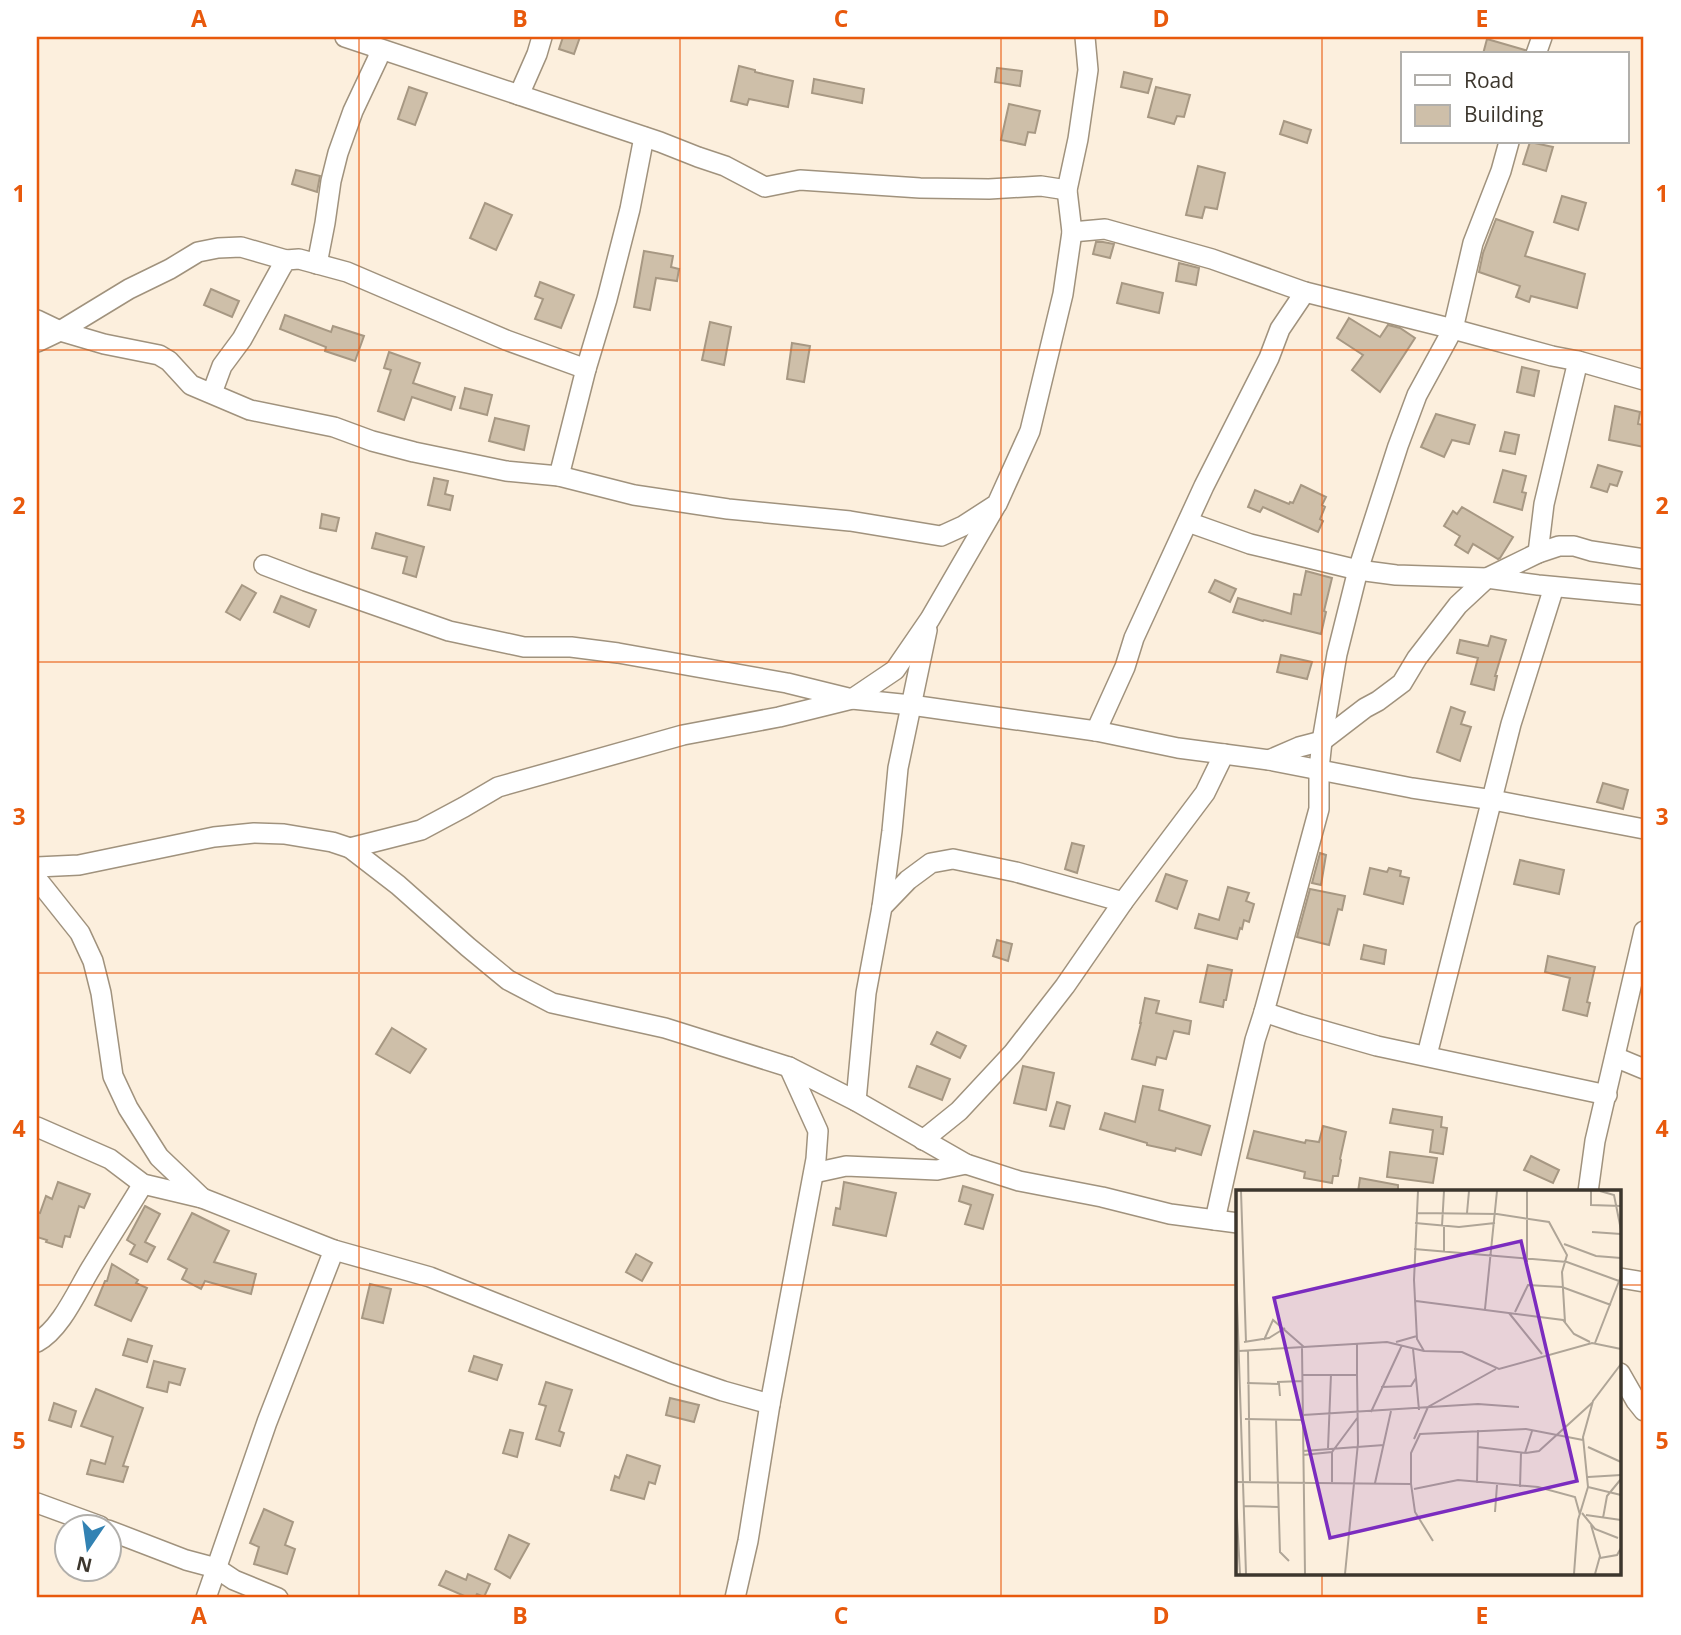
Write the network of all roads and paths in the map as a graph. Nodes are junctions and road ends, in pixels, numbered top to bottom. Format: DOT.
graph roads {
  1 [pos="345,37"];
  2 [pos="542,37"];
  3 [pos="1085,37"];
  4 [pos="377,49"];
  5 [pos="519,95"];
  6 [pos="644,137"];
  7 [pos="1508,144"];
  8 [pos="1067,190"];
  9 [pos="1072,232"];
  10 [pos="286,260"];
  11 [pos="317,264"];
  12 [pos="1305,292"];
  13 [pos="37,320"];
  14 [pos="1453,329"];
  15 [pos="60,331"];
  16 [pos="37,342"];
  17 [pos="1578,361"];
  18 [pos="586,369"];
  19 [pos="1644,380"];
  20 [pos="212,393"];
  21 [pos="559,476"];
  22 [pos="997,504"];
  23 [pos="1188,522"];
  24 [pos="1538,553"];
  25 [pos="1644,559"];
  26 [pos="264,565"];
  27 [pos="1358,570"];
  28 [pos="1488,578"];
  29 [pos="1554,587"];
  30 [pos="1644,595"];
  31 [pos="930,618"];
  32 [pos="852,699"];
  33 [pos="911,705"];
  34 [pos="1096,731"];
  35 [pos="1322,741"];
  36 [pos="1224,754"];
  37 [pos="1269,760"];
  38 [pos="1319,769"];
  39 [pos="1493,800"];
  40 [pos="1644,829"];
  41 [pos="350,848"];
  42 [pos="37,867"];
  43 [pos="37,879"];
  44 [pos="1123,902"];
  45 [pos="882,906"];
  46 [pos="1644,931"];
  47 [pos="1264,1012"];
  48 [pos="1427,1055"];
  49 [pos="1615,1057"];
  50 [pos="789,1067"];
  51 [pos="1644,1069"];
  52 [pos="1607,1094"];
  53 [pos="856,1101"];
  54 [pos="37,1127"];
  55 [pos="923,1140"];
  56 [pos="966,1164"];
  57 [pos="814,1173"];
  58 [pos="143,1184"];
  59 [pos="1588,1190"];
  60 [pos="202,1198"];
  61 [pos="1215,1220"];
  62 [pos="1236,1223"];
  63 [pos="334,1251"];
  64 [pos="1622,1278"];
  65 [pos="1644,1282"];
  66 [pos="37,1342"];
  67 [pos="1622,1376"];
  68 [pos="770,1404"];
  69 [pos="1644,1411"];
  70 [pos="37,1503"];
  71 [pos="61,1512"];
  72 [pos="122,1535"];
  73 [pos="216,1569"];
  74 [pos="206,1598"];
  75 [pos="278,1598"];
  76 [pos="735,1598"];
  1 -- 4 [label="street"];
  2 -- 5 [label="street"];
  3 -- 8 [label="street"];
  4 -- 5 [label="street"];
  4 -- 11 [label="street"];
  5 -- 6 [label="street"];
  6 -- 8 [label="street"];
  6 -- 18 [label="street"];
  7 -- 14 [label="street"];
  8 -- 9 [label="street"];
  9 -- 12 [label="street"];
  9 -- 22 [label="street"];
  10 -- 11 [label="street"];
  10 -- 15 [label="street"];
  10 -- 20 [label="street"];
  11 -- 18 [label="street"];
  12 -- 14 [label="street"];
  12 -- 23 [label="street"];
  13 -- 15 [label="street"];
  14 -- 17 [label="street"];
  14 -- 27 [label="street"];
  15 -- 16 [label="street"];
  15 -- 20 [label="street"];
  17 -- 19 [label="street"];
  17 -- 24 [label="street"];
  18 -- 21 [label="street"];
  20 -- 21 [label="street"];
  21 -- 22 [label="street"];
  22 -- 31 [label="street"];
  23 -- 27 [label="street"];
  23 -- 34 [label="street"];
  24 -- 25 [label="street"];
  24 -- 28 [label="street"];
  26 -- 32 [label="street"];
  27 -- 28 [label="street"];
  27 -- 35 [label="street"];
  28 -- 29 [label="street"];
  28 -- 35 [label="street"];
  29 -- 30 [label="street"];
  29 -- 39 [label="street"];
  31 -- 32 [label="street"];
  31 -- 33 [label="street"];
  32 -- 33 [label="street"];
  32 -- 41 [label="street"];
  33 -- 34 [label="street"];
  33 -- 45 [label="street"];
  34 -- 36 [label="street"];
  35 -- 37 [label="street"];
  35 -- 38 [label="street"];
  36 -- 37 [label="street"];
  36 -- 44 [label="street"];
  37 -- 38 [label="street"];
  38 -- 39 [label="street"];
  38 -- 47 [label="street"];
  39 -- 40 [label="street"];
  39 -- 48 [label="street"];
  41 -- 42 [label="street"];
  41 -- 50 [label="street"];
  43 -- 60 [label="street"];
  44 -- 45 [label="street"];
  44 -- 55 [label="street"];
  45 -- 53 [label="street"];
  46 -- 49 [label="street"];
  47 -- 48 [label="street"];
  47 -- 61 [label="street"];
  48 -- 52 [label="street"];
  49 -- 51 [label="street"];
  49 -- 52 [label="street"];
  50 -- 53 [label="street"];
  50 -- 57 [label="street"];
  52 -- 59 [label="street"];
  53 -- 55 [label="street"];
  54 -- 58 [label="street"];
  55 -- 56 [label="street"];
  56 -- 57 [label="street"];
  56 -- 61 [label="street"];
  57 -- 68 [label="street"];
  58 -- 60 [label="street"];
  58 -- 66 [label="street"];
  60 -- 63 [label="street"];
  61 -- 62 [label="street"];
  63 -- 68 [label="street"];
  63 -- 73 [label="street"];
  64 -- 65 [label="street"];
  67 -- 69 [label="street"];
  68 -- 76 [label="street"];
  70 -- 71 [label="street"];
  72 -- 73 [label="street"];
  73 -- 74 [label="street"];
  73 -- 75 [label="street"];
}
